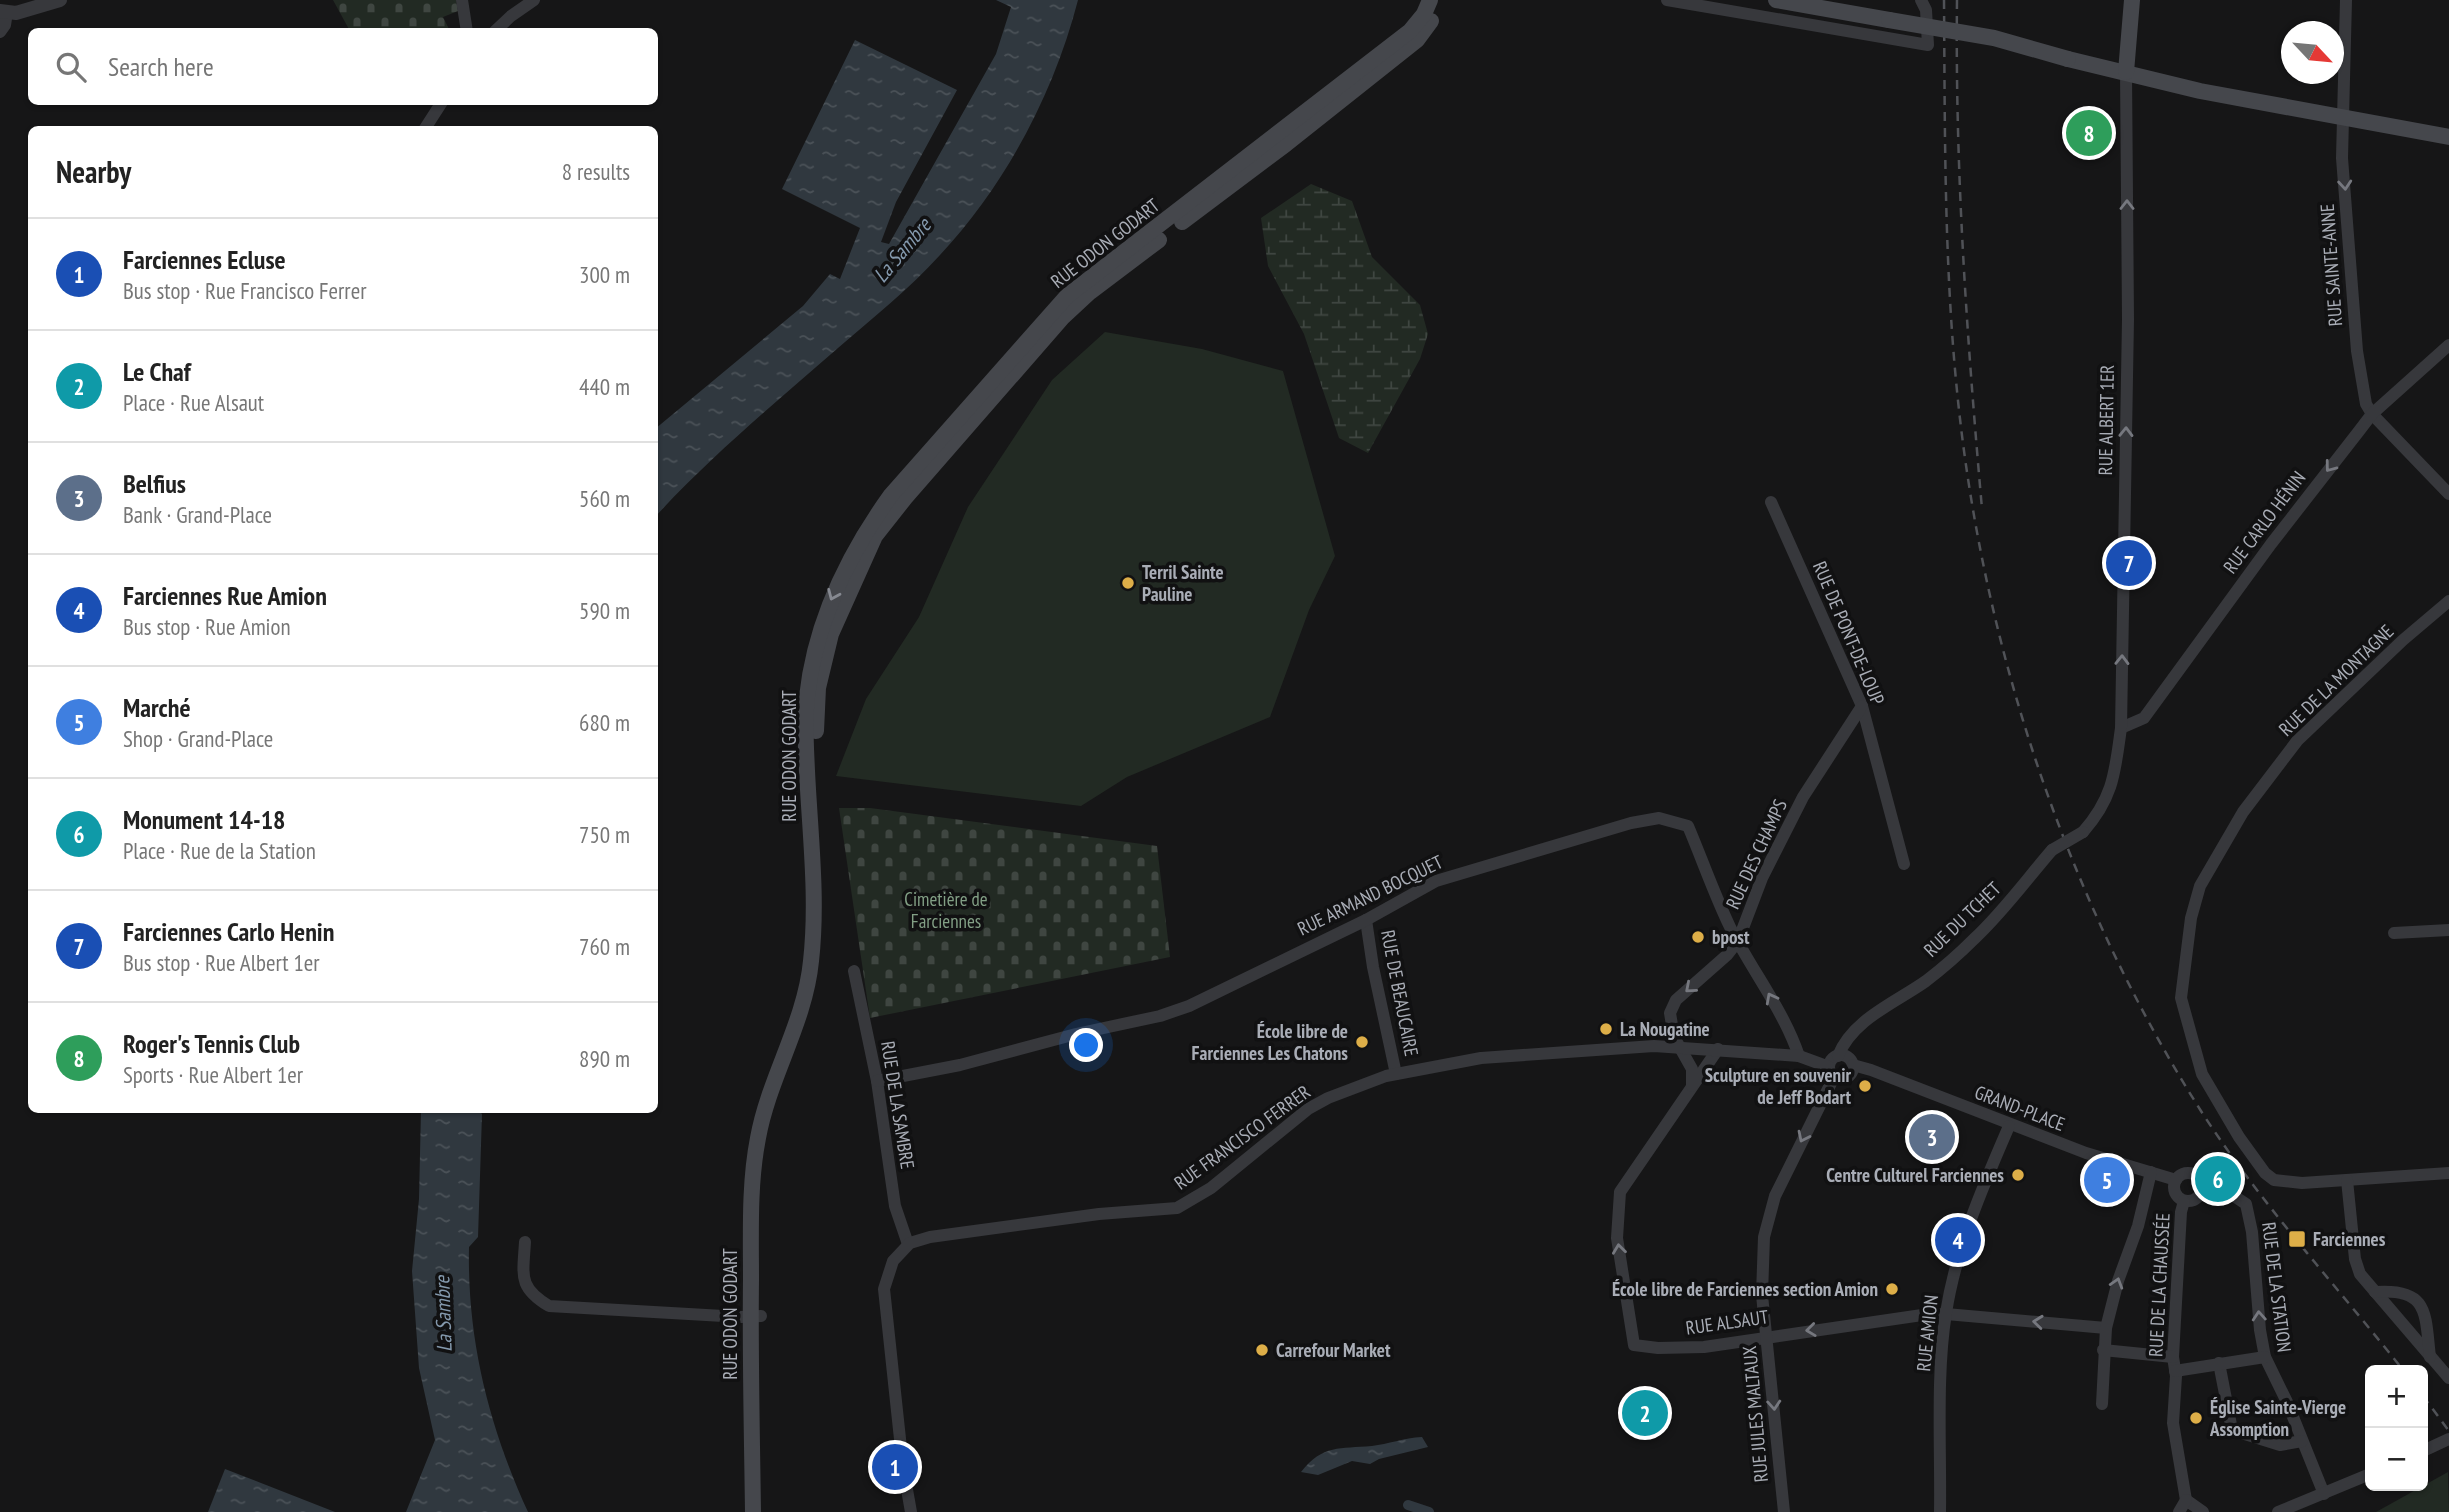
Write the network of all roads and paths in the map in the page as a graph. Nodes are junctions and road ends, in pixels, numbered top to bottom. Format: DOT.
graph roads {
  1 [pos="60,0"];
  2 [pos="462,0"];
  3 [pos="534,0"];
  4 [pos="1430,0"];
  5 [pos="1441,0"];
  6 [pos="1667,0"];
  7 [pos="1776,0"];
  8 [pos="1921,0"];
  9 [pos="2132,0"];
  10 [pos="2346,0"];
  11 [pos="4,12"];
  12 [pos="466,28"];
  13 [pos="498,28"];
  14 [pos="0,32"];
  15 [pos="2126,72"];
  16 [pos="440,105"];
  17 [pos="2342,117"];
  18 [pos="427,126"];
  19 [pos="2449,137"];
  20 [pos="2449,345"];
  21 [pos="2372,414"];
  22 [pos="2449,494"];
  23 [pos="1771,502"];
  24 [pos="2449,601"];
  25 [pos="1862,706"];
  26 [pos="2121,728"];
  27 [pos="2083,832"];
  28 [pos="1904,864"];
  29 [pos="1366,920"];
  30 [pos="2449,930"];
  31 [pos="2394,933"];
  32 [pos="1738,941"];
  33 [pos="855,971"];
  34 [pos="1679,1047"];
  35 [pos="1718,1049"];
  36 [pos="1799,1056"];
  37 [pos="1839,1064"];
  38 [pos="1396,1074"];
  39 [pos="877,1081"];
  40 [pos="1692,1087"];
  41 [pos="2009,1125"];
  42 [pos="2151,1172"];
  43 [pos="2449,1173"];
  44 [pos="2176,1180"];
  45 [pos="2347,1180"];
  46 [pos="2202,1191"];
  47 [pos="2183,1200"];
  48 [pos="525,1242"];
  49 [pos="908,1244"];
  50 [pos="2375,1292"];
  51 [pos="1945,1314"];
  52 [pos="756,1317"];
  53 [pos="2105,1328"];
  54 [pos="1767,1336"];
  55 [pos="2103,1350"];
  56 [pos="2173,1357"];
  57 [pos="2265,1357"];
  58 [pos="2430,1357"];
  59 [pos="2219,1363"];
  60 [pos="2175,1371"];
  61 [pos="2449,1378"];
  62 [pos="2102,1404"];
  63 [pos="2449,1440"];
  64 [pos="2302,1441"];
  65 [pos="2428,1449"];
  66 [pos="2365,1476"];
  67 [pos="2324,1494"];
  68 [pos="2186,1500"];
  69 [pos="753,1512"];
  70 [pos="763,1512"];
  71 [pos="911,1512"];
  72 [pos="1784,1512"];
  73 [pos="1940,1512"];
  74 [pos="2179,1512"];
  75 [pos="2203,1512"];
  76 [pos="2278,1512"];
  1 -- 11 [label="street"];
  2 -- 12 [label="street"];
  3 -- 13 [label="street"];
  4 -- 52 [label="main road, RUE ODON GODART, one-way"];
  5 -- 52 [label="main road, RUE ODON GODART"];
  6 -- 8 [label="street"];
  7 -- 15 [label="main road, bridge"];
  9 -- 15 [label="main road, RUE ALBERT 1ER"];
  10 -- 17 [label="street, RUE SAINTE-ANNE"];
  11 -- 14 [label="street"];
  15 -- 17 [label="main road"];
  26 -- 15 [label="street, RUE ALBERT 1ER, one-way"];
  16 -- 18 [label="street"];
  17 -- 19 [label="main road"];
  17 -- 21 [label="street, RUE SAINTE-ANNE, one-way"];
  20 -- 21 [label="street, RUE CARLO HÉNIN"];
  21 -- 22 [label="street, RUE SAINTE-ANNE"];
  21 -- 26 [label="street, RUE CARLO HÉNIN, one-way"];
  23 -- 25 [label="street, RUE DE PONT-DE-LOUP"];
  24 -- 45 [label="street, RUE DE LA MONTAGNE"];
  25 -- 28 [label="street, RUE DE PONT-DE-LOUP"];
  25 -- 32 [label="street, RUE DES CHAMPS"];
  26 -- 27 [label="street, RUE ALBERT 1ER"];
  27 -- 37 [label="street, RUE DU TCHET, bridge"];
  29 -- 32 [label="street, RUE ARMAND BOCQUET"];
  29 -- 38 [label="street, RUE DE BEAUCAIRE"];
  29 -- 39 [label="street, RUE ARMAND BOCQUET"];
  30 -- 31 [label="street"];
  32 -- 34 [label="street, RUE DES CHAMPS, one-way"];
  36 -- 32 [label="street, RUE ARMAND BOCQUET, one-way"];
  33 -- 39 [label="street, RUE DE LA SAMBRE"];
  34 -- 35 [label="street, RUE FRANCISCO FERRER"];
  34 -- 38 [label="street, RUE FRANCISCO FERRER"];
  34 -- 40 [label="street"];
  35 -- 36 [label="street, RUE FRANCISCO FERRER"];
  35 -- 40 [label="street, RUE ALSAUT"];
  36 -- 37 [label="street, RUE FRANCISCO FERRER"];
  37 -- 41 [label="street, GRAND-PLACE"];
  37 -- 54 [label="street, RUE JULES MALTAUX, one-way"];
  38 -- 49 [label="street, RUE FRANCISCO FERRER"];
  39 -- 49 [label="street, RUE DE LA SAMBRE"];
  54 -- 40 [label="street, RUE ALSAUT, one-way"];
  41 -- 42 [label="street, GRAND-PLACE"];
  41 -- 51 [label="street, RUE AMION"];
  42 -- 44 [label="street, GRAND-PLACE"];
  53 -- 42 [label="street, one-way"];
  43 -- 45 [label="street"];
  44 -- 46 [label="street"];
  44 -- 47 [label="street"];
  45 -- 50 [label="street"];
  46 -- 47 [label="street"];
  57 -- 46 [label="street, RUE DE LA STATION, one-way"];
  47 -- 56 [label="street, RUE DE LA CHAUSSÉE"];
  48 -- 52 [label="street"];
  49 -- 71 [label="street"];
  50 -- 58 [label="street"];
  50 -- 58 [label="street"];
  53 -- 51 [label="street, RUE ALSAUT, one-way"];
  51 -- 54 [label="street, RUE ALSAUT, one-way"];
  51 -- 73 [label="street, RUE AMION"];
  52 -- 69 [label="main road, RUE ODON GODART"];
  52 -- 70 [label="main road, RUE ODON GODART"];
  53 -- 55 [label="street"];
  54 -- 72 [label="street, RUE JULES MALTAUX, one-way"];
  55 -- 56 [label="street"];
  55 -- 62 [label="street"];
  56 -- 60 [label="street, RUE DE LA CHAUSSÉE"];
  57 -- 59 [label="street"];
  57 -- 64 [label="street, RUE DE LA STATION"];
  58 -- 61 [label="street"];
  59 -- 60 [label="street"];
  59 -- 64 [label="street"];
  60 -- 68 [label="street, RUE DE LA CHAUSSÉE"];
  63 -- 65 [label="street"];
  64 -- 67 [label="street, RUE DE LA STATION"];
  66 -- 67 [label="street"];
  67 -- 76 [label="street"];
  68 -- 74 [label="street"];
  68 -- 75 [label="street"];
}
